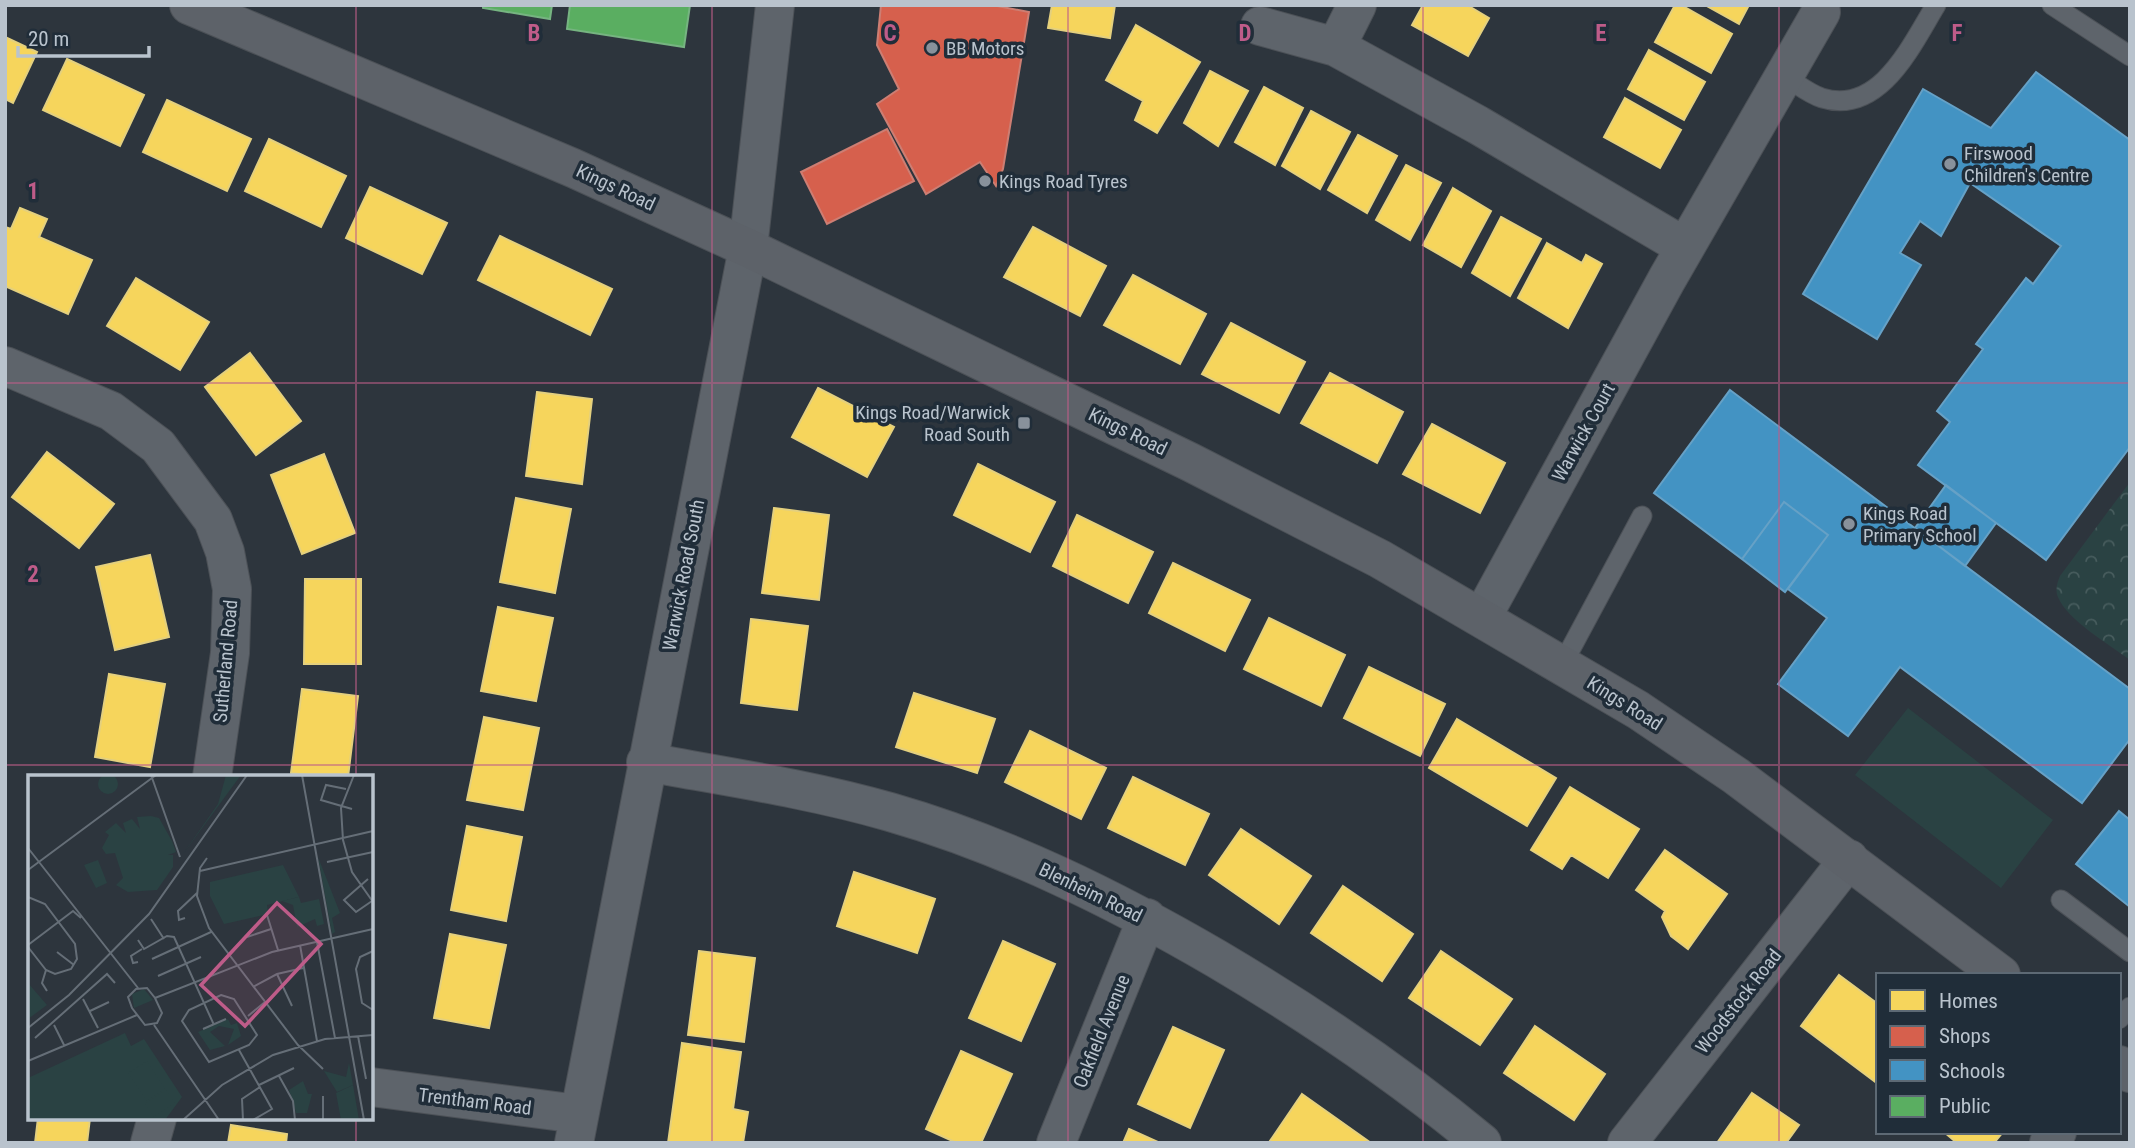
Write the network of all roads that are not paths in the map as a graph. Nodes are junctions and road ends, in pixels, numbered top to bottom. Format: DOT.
graph roads {
  1 [pos="189,5"];
  2 [pos="775,5"];
  3 [pos="1357,5"];
  4 [pos="1936,5"];
  5 [pos="2052,5"];
  6 [pos="1830,9"];
  7 [pos="1260,26"];
  8 [pos="1336,47"];
  9 [pos="2130,56"];
  10 [pos="1784,76"];
  11 [pos="1685,247"];
  12 [pos="748,248"];
  13 [pos="5,366"];
  14 [pos="1642,516"];
  15 [pos="1482,617"];
  16 [pos="1562,664"];
  17 [pos="646,762"];
  18 [pos="212,775"];
  19 [pos="1849,859"];
  20 [pos="2061,900"];
  21 [pos="1147,918"];
  22 [pos="2130,952"];
  23 [pos="1998,973"];
  24 [pos="373,1087"];
  25 [pos="156,1120"];
  26 [pos="576,1129"];
  27 [pos="150,1143"];
  28 [pos="1056,1143"];
  29 [pos="1482,1143"];
  30 [pos="1627,1143"];
  1 -- 12 [label="street, Kings Road"];
  2 -- 12 [label="street, Warwick Road South"];
  3 -- 8 [label="street"];
  4 -- 10 [label="lane"];
  5 -- 9 [label="lane"];
  6 -- 10 [label="street, Warwick Court"];
  7 -- 8 [label="street"];
  8 -- 11 [label="street"];
  10 -- 11 [label="street, Warwick Court"];
  11 -- 15 [label="street, Warwick Court"];
  12 -- 15 [label="street, Kings Road"];
  12 -- 17 [label="street, Warwick Road South"];
  13 -- 18 [label="street, Sutherland Road"];
  14 -- 16 [label="lane"];
  15 -- 16 [label="street, Kings Road"];
  16 -- 19 [label="street, Kings Road"];
  17 -- 21 [label="street, Blenheim Road"];
  17 -- 26 [label="street, Warwick Road South"];
  19 -- 23 [label="street, Kings Road"];
  19 -- 30 [label="street, Woodstock Road"];
  20 -- 22 [label="lane"];
  21 -- 28 [label="street, Oakfield Avenue"];
  21 -- 29 [label="street, Blenheim Road"];
  24 -- 26 [label="street, Trentham Road"];
  25 -- 27 [label="street"];
}
